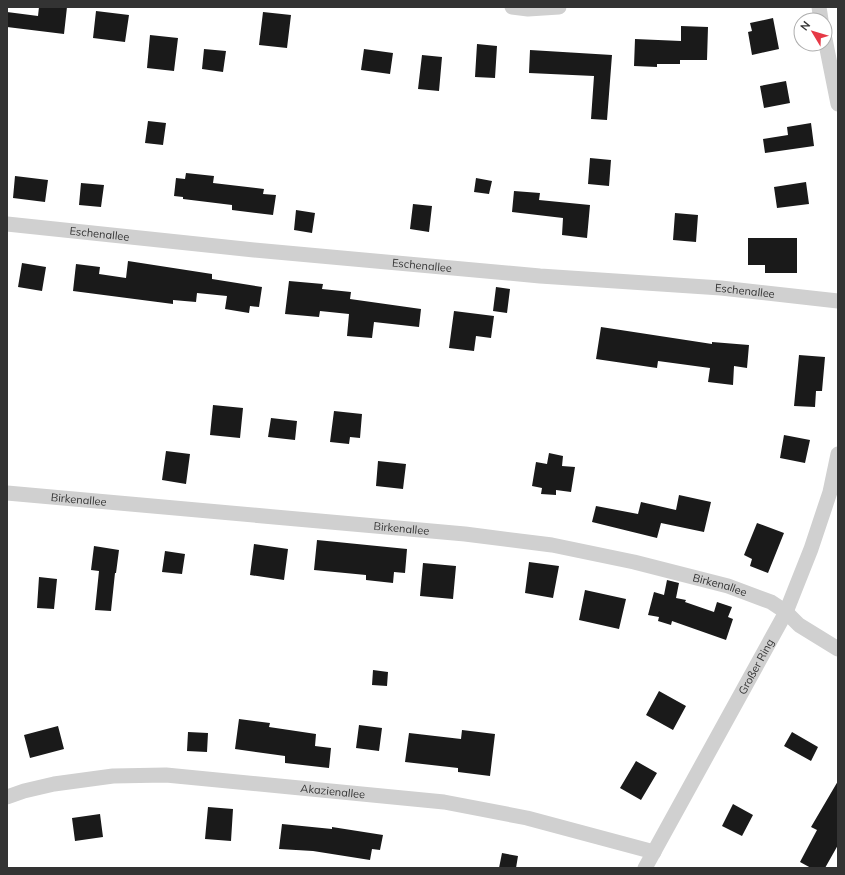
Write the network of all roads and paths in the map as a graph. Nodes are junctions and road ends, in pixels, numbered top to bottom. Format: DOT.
graph roads {
  1 [pos="512,7"];
  2 [pos="559,7"];
  3 [pos="828,52"];
  4 [pos="838,104"];
  5 [pos="7,224"];
  6 [pos="838,301"];
  7 [pos="838,454"];
  8 [pos="7,493"];
  9 [pos="786,612"];
  10 [pos="838,649"];
  11 [pos="7,797"];
  12 [pos="654,852"];
  13 [pos="645,868"];
  1 -- 2 [label="street"];
  3 -- 4 [label="street"];
  5 -- 6 [label="street, Eschenallee"];
  7 -- 9 [label="street, Großer Ring"];
  8 -- 9 [label="street, Birkenallee"];
  9 -- 10 [label="street, Birkenallee"];
  9 -- 12 [label="street, Großer Ring"];
  11 -- 12 [label="street, Akazienallee"];
  12 -- 13 [label="street, Großer Ring"];
}
